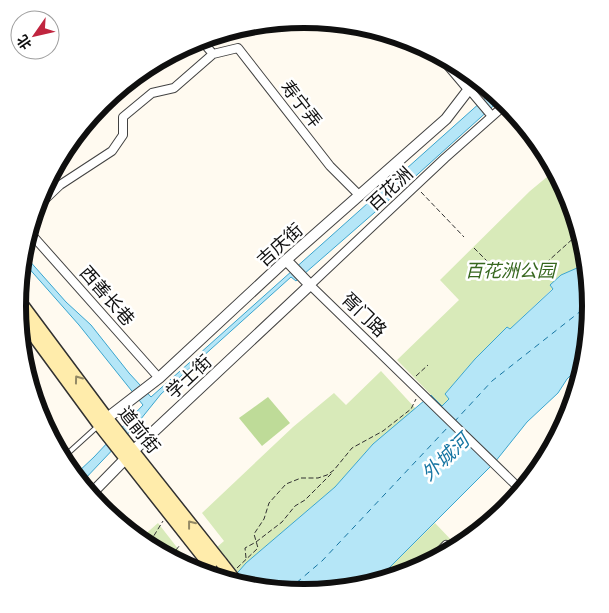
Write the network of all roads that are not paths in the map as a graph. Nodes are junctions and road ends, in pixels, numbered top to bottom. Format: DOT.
graph roads {
  1 [pos="206,46"];
  2 [pos="213,54"];
  3 [pos="459,75"];
  4 [pos="474,90"];
  5 [pos="499,108"];
  6 [pos="490,115"];
  7 [pos="49,195"];
  8 [pos="360,196"];
  9 [pos="35,238"];
  10 [pos="288,262"];
  11 [pos="308,282"];
  12 [pos="26,310"];
  13 [pos="27,325"];
  14 [pos="159,378"];
  15 [pos="103,421"];
  16 [pos="126,450"];
  17 [pos="69,454"];
  18 [pos="517,487"];
  19 [pos="95,489"];
  20 [pos="217,569"];
  21 [pos="230,575"];
  1 -- 2 [label="street"];
  2 -- 7 [label="street"];
  2 -- 8 [label="street, 寿宁弄"];
  3 -- 4 [label="street"];
  4 -- 6 [label="street"];
  4 -- 8 [label="street, 吉庆街"];
  5 -- 6 [label="street, 百花洲"];
  6 -- 11 [label="street, 百花洲"];
  8 -- 10 [label="street, 吉庆街"];
  9 -- 14 [label="street, 西善长巷"];
  10 -- 11 [label="street, 胥门路"];
  10 -- 14 [label="street, 吉庆街"];
  11 -- 16 [label="street, 学士街"];
  11 -- 18 [label="street, 胥门路"];
  15 -- 12 [label="main road, 道前街, one-way"];
  13 -- 15 [label="main road, 道前街"];
  14 -- 15 [label="street, 吉庆街"];
  15 -- 16 [label="main road, 道前街"];
  15 -- 17 [label="lane"];
  16 -- 19 [label="street, 学士街"];
  20 -- 16 [label="main road, 道前街, one-way"];
  16 -- 20 [label="main road, 道前街"];
  20 -- 21 [label="main road, 道前街, bridge"];
}
